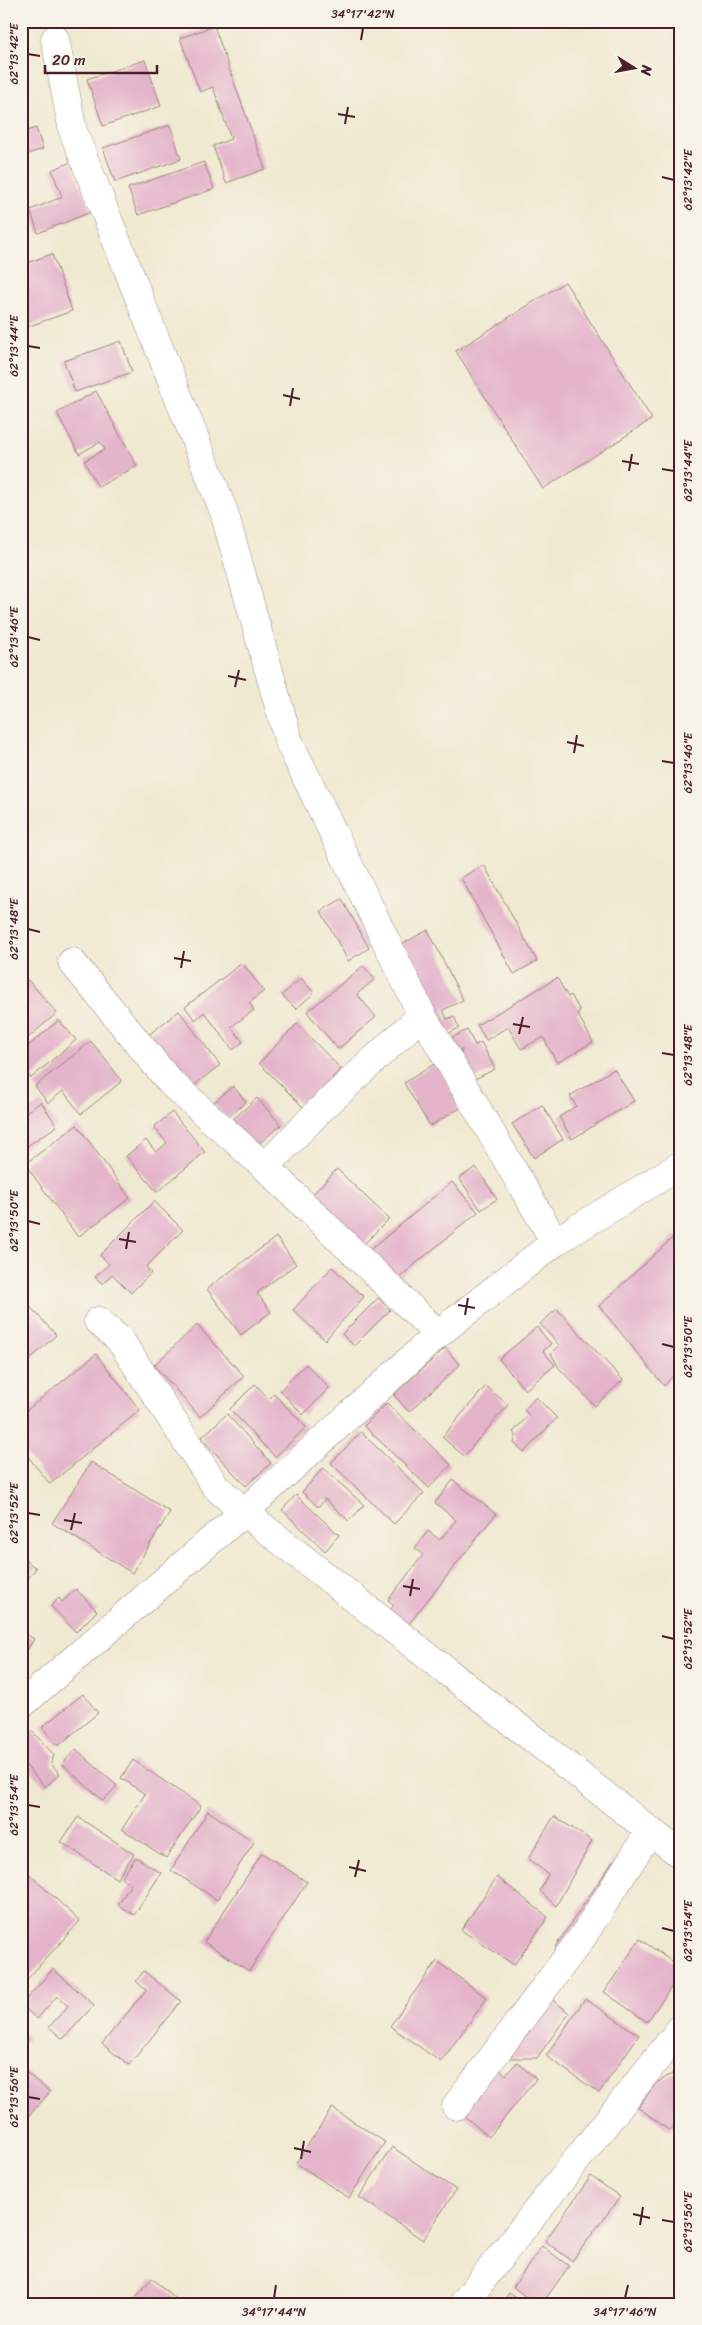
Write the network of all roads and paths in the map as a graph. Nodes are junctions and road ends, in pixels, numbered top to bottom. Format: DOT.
graph roads {
  1 [pos="55,39"];
  2 [pos="72,962"];
  3 [pos="422,1015"];
  4 [pos="681,1165"];
  5 [pos="265,1167"];
  6 [pos="555,1242"];
  7 [pos="98,1321"];
  8 [pos="438,1334"];
  9 [pos="244,1512"];
  10 [pos="21,1705"];
  11 [pos="650,1831"];
  12 [pos="681,1854"];
  13 [pos="681,2028"];
  14 [pos="456,2106"];
  15 [pos="463,2304"];
  1 -- 3 [label="street"];
  2 -- 5 [label="street"];
  3 -- 5 [label="street"];
  3 -- 6 [label="street"];
  4 -- 6 [label="street"];
  5 -- 8 [label="street"];
  6 -- 8 [label="street"];
  7 -- 9 [label="street"];
  8 -- 9 [label="street"];
  9 -- 10 [label="street"];
  9 -- 11 [label="street"];
  11 -- 12 [label="street"];
  11 -- 14 [label="street"];
  13 -- 15 [label="street"];
}
